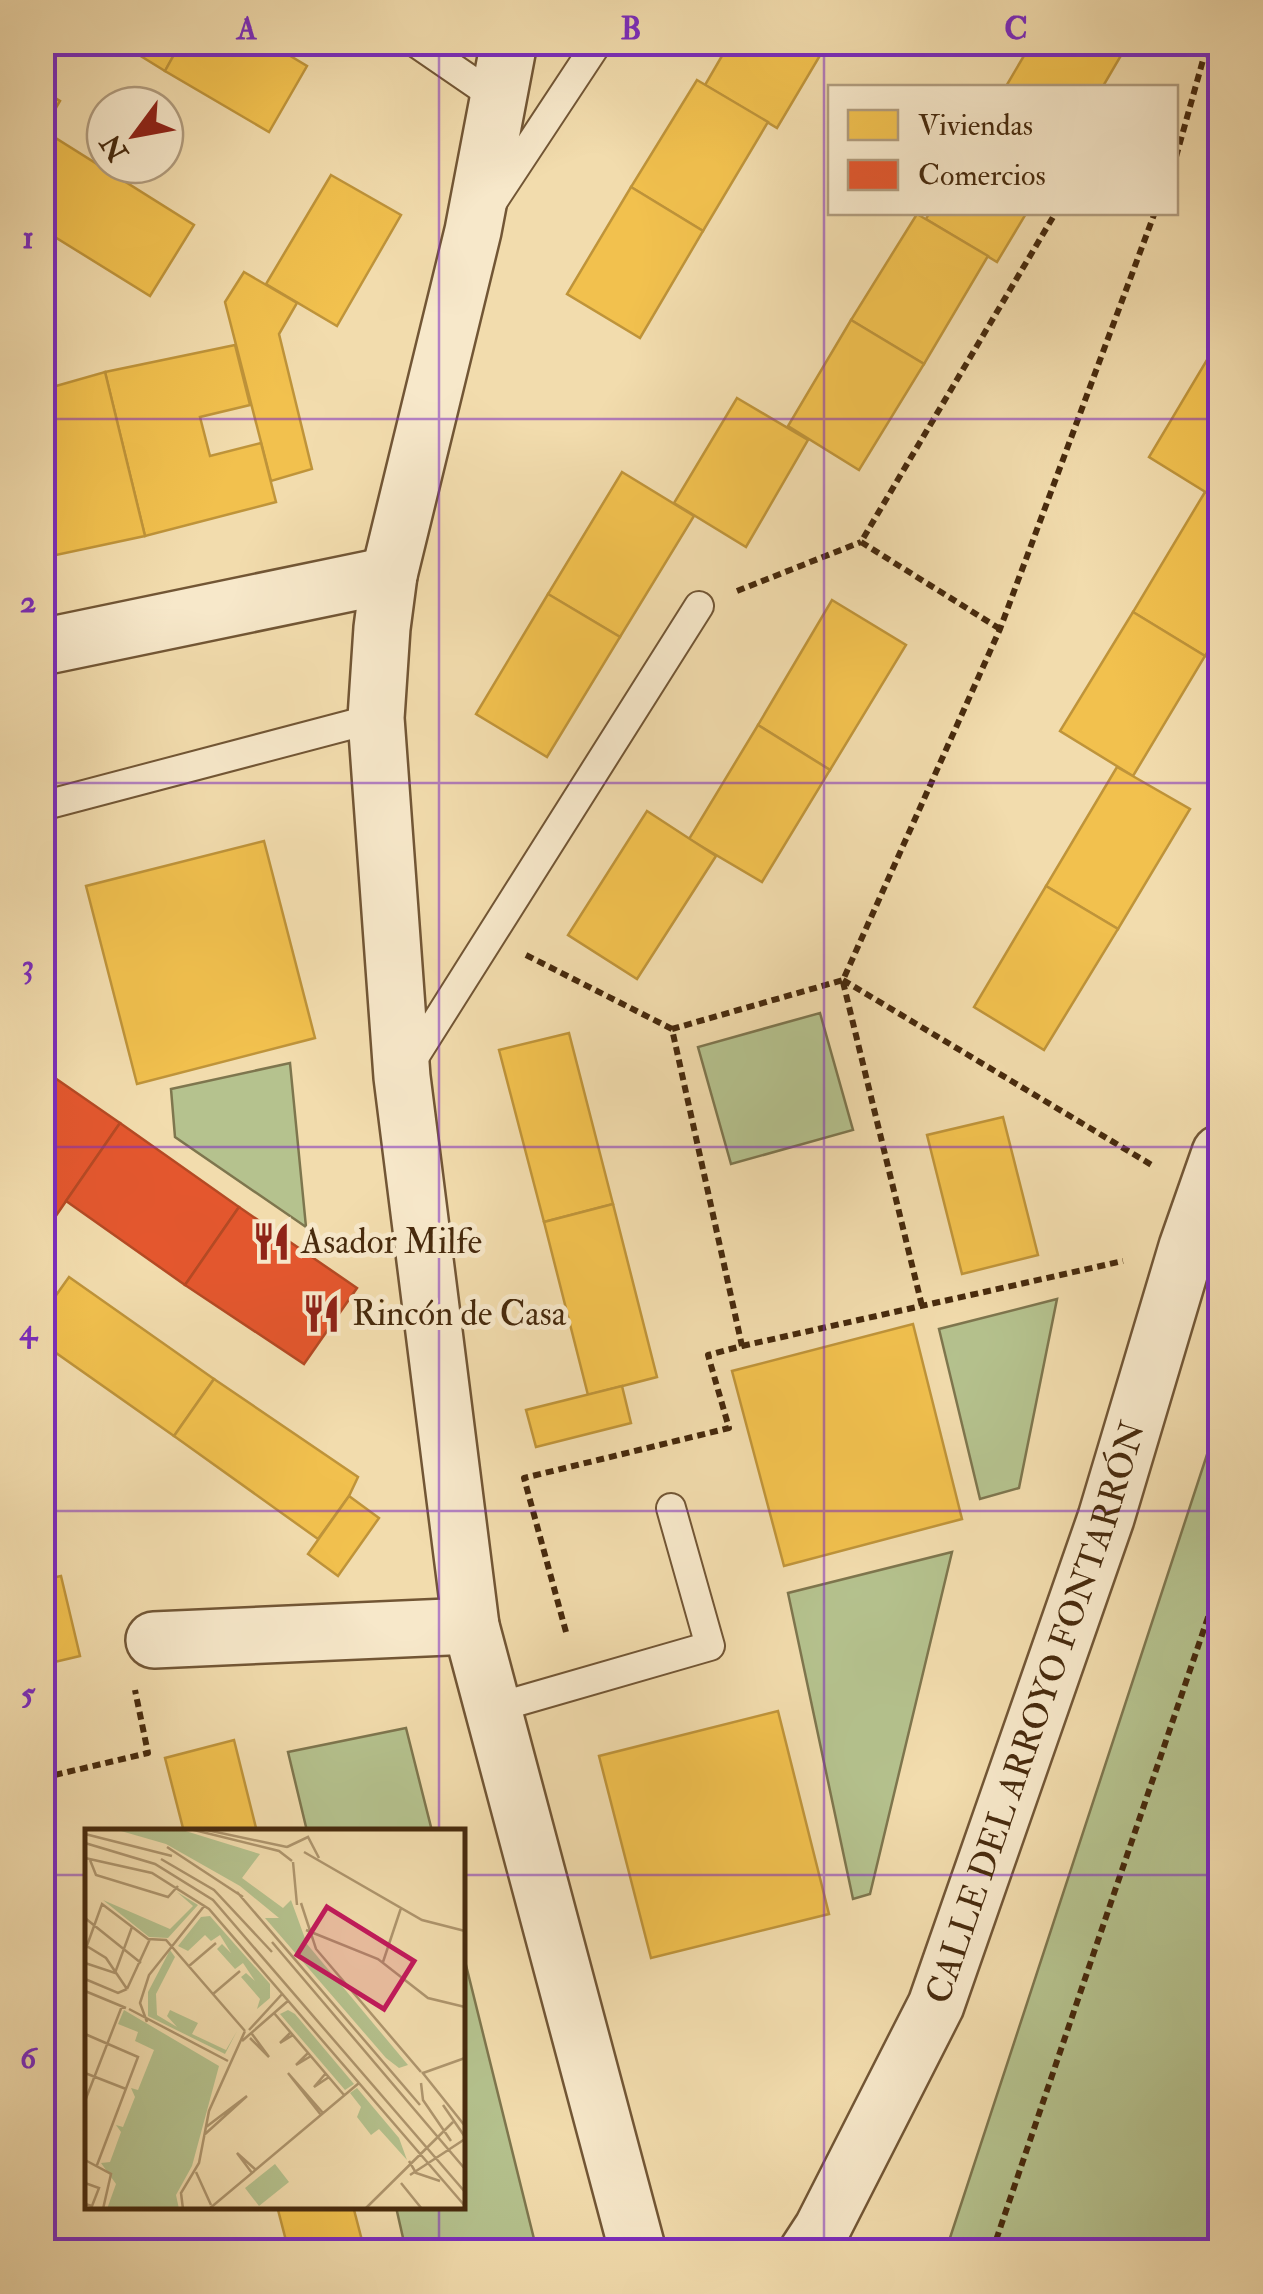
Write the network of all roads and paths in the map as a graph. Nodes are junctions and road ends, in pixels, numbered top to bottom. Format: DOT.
graph roads {
  1 [pos="415,42"];
  2 [pos="509,42"];
  3 [pos="598,42"];
  4 [pos="1208,42"];
  5 [pos="498,98"];
  6 [pos="1178,150"];
  7 [pos="1054,215"];
  8 [pos="1154,215"];
  9 [pos="472,231"];
  10 [pos="861,542"];
  11 [pos="389,575"];
  12 [pos="699,606"];
  13 [pos="1000,629"];
  14 [pos="42,647"];
  15 [pos="376,718"];
  16 [pos="42,806"];
  17 [pos="490,936"];
  18 [pos="842,980"];
  19 [pos="672,1029"];
  20 [pos="402,1077"];
  21 [pos="1216,1168"];
  22 [pos="1187,1247"];
  23 [pos="922,1306"];
  24 [pos="742,1346"];
  25 [pos="671,1508"];
  26 [pos="1220,1582"];
  27 [pos="471,1626"];
  28 [pos="566,1632"];
  29 [pos="154,1640"];
  30 [pos="495,1708"];
  31 [pos="42,1778"];
  32 [pos="638,2252"];
  33 [pos="807,2252"];
  34 [pos="992,2252"];
  1 -- 5 [label="lane"];
  2 -- 5 [label="street"];
  3 -- 9 [label="lane"];
  4 -- 6 [label="path"];
  5 -- 9 [label="street"];
  7 -- 10 [label="path"];
  8 -- 13 [label="path"];
  9 -- 11 [label="street"];
  10 -- 12 [label="path"];
  10 -- 13 [label="path"];
  11 -- 14 [label="street"];
  11 -- 15 [label="street"];
  12 -- 17 [label="lane"];
  13 -- 18 [label="path"];
  15 -- 16 [label="lane"];
  15 -- 20 [label="street"];
  17 -- 19 [label="path"];
  17 -- 20 [label="lane"];
  18 -- 19 [label="path"];
  18 -- 21 [label="path"];
  18 -- 23 [label="path"];
  19 -- 24 [label="path"];
  20 -- 27 [label="street"];
  21 -- 22 [label="street, CALLE DEL ARROYO FONTARRÓN"];
  22 -- 23 [label="path"];
  22 -- 33 [label="street, CALLE DEL ARROYO FONTARRÓN"];
  23 -- 24 [label="path"];
  24 -- 28 [label="path"];
  25 -- 30 [label="lane"];
  26 -- 34 [label="path"];
  27 -- 29 [label="street"];
  27 -- 30 [label="street"];
  29 -- 31 [label="path"];
  30 -- 32 [label="street"];
}
